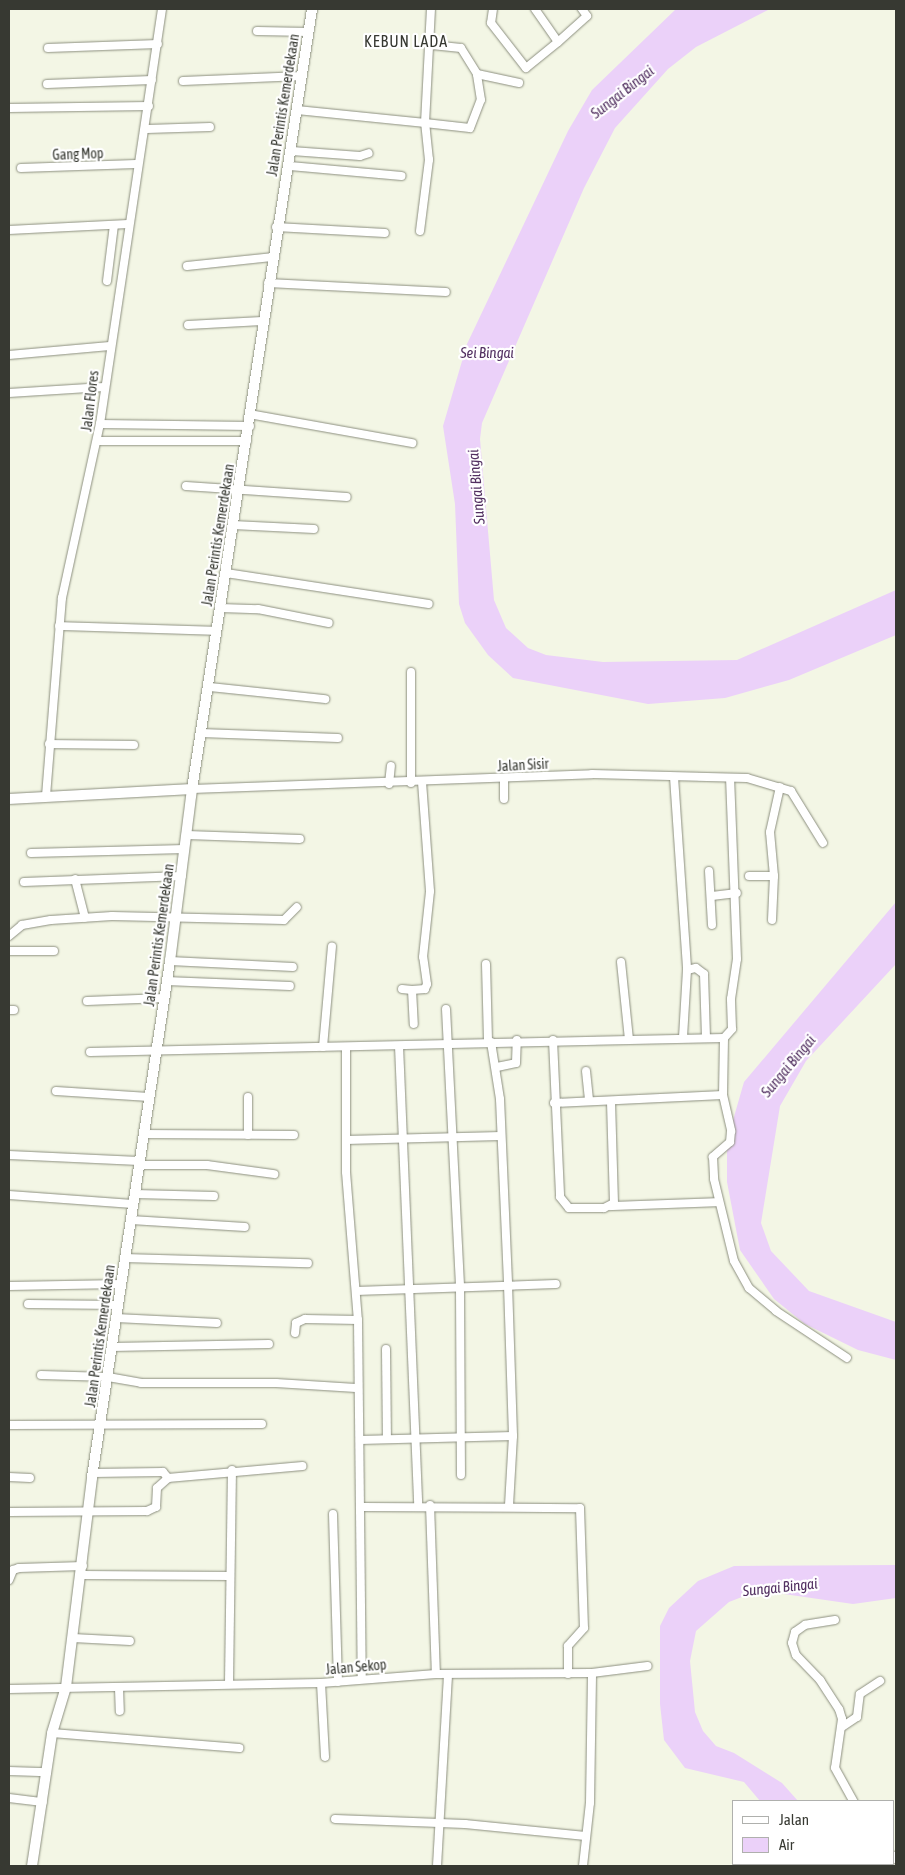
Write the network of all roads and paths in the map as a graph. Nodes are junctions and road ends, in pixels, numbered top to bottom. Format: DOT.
graph roads {
  1 [pos="162,9"];
  2 [pos="312,9"];
  3 [pos="431,9"];
  4 [pos="493,9"];
  5 [pos="535,9"];
  6 [pos="582,9"];
  7 [pos="257,31"];
  8 [pos="308,32"];
  9 [pos="558,42"];
  10 [pos="158,44"];
  11 [pos="432,46"];
  12 [pos="48,48"];
  13 [pos="477,74"];
  14 [pos="302,76"];
  15 [pos="152,80"];
  16 [pos="183,81"];
  17 [pos="47,84"];
  18 [pos="519,84"];
  19 [pos="149,106"];
  20 [pos="9,108"];
  21 [pos="296,110"];
  22 [pos="425,123"];
  23 [pos="210,127"];
  24 [pos="147,129"];
  25 [pos="292,151"];
  26 [pos="369,153"];
  27 [pos="136,164"];
  28 [pos="290,166"];
  29 [pos="21,168"];
  30 [pos="402,176"];
  31 [pos="128,224"];
  32 [pos="114,226"];
  33 [pos="276,228"];
  34 [pos="9,230"];
  35 [pos="420,231"];
  36 [pos="385,233"];
  37 [pos="272,256"];
  38 [pos="187,266"];
  39 [pos="107,281"];
  40 [pos="268,283"];
  41 [pos="446,292"];
  42 [pos="262,321"];
  43 [pos="188,325"];
  44 [pos="110,346"];
  45 [pos="9,355"];
  46 [pos="104,387"];
  47 [pos="9,393"];
  48 [pos="249,414"];
  49 [pos="100,424"];
  50 [pos="250,426"];
  51 [pos="98,441"];
  52 [pos="247,441"];
  53 [pos="412,443"];
  54 [pos="186,486"];
  55 [pos="238,492"];
  56 [pos="346,497"];
  57 [pos="233,525"];
  58 [pos="314,528"];
  59 [pos="226,573"];
  60 [pos="429,604"];
  61 [pos="220,608"];
  62 [pos="330,623"];
  63 [pos="59,626"];
  64 [pos="217,631"];
  65 [pos="411,672"];
  66 [pos="210,687"];
  67 [pos="325,699"];
  68 [pos="201,733"];
  69 [pos="338,738"];
  70 [pos="49,744"];
  71 [pos="134,745"];
  72 [pos="392,766"];
  73 [pos="674,777"];
  74 [pos="730,778"];
  75 [pos="504,779"];
  76 [pos="422,782"];
  77 [pos="411,783"];
  78 [pos="390,784"];
  79 [pos="780,787"];
  80 [pos="192,789"];
  81 [pos="46,796"];
  82 [pos="9,799"];
  83 [pos="504,799"];
  84 [pos="187,835"];
  85 [pos="300,840"];
  86 [pos="823,843"];
  87 [pos="185,849"];
  88 [pos="31,853"];
  89 [pos="709,871"];
  90 [pos="182,876"];
  91 [pos="749,876"];
  92 [pos="774,876"];
  93 [pos="74,879"];
  94 [pos="24,882"];
  95 [pos="737,893"];
  96 [pos="712,896"];
  97 [pos="297,907"];
  98 [pos="176,916"];
  99 [pos="85,918"];
  100 [pos="772,920"];
  101 [pos="712,925"];
  102 [pos="9,936"];
  103 [pos="332,946"];
  104 [pos="9,950"];
  105 [pos="54,951"];
  106 [pos="170,961"];
  107 [pos="621,962"];
  108 [pos="486,964"];
  109 [pos="293,967"];
  110 [pos="686,970"];
  111 [pos="166,981"];
  112 [pos="290,986"];
  113 [pos="402,990"];
  114 [pos="412,990"];
  115 [pos="164,998"];
  116 [pos="87,1001"];
  117 [pos="446,1009"];
  118 [pos="414,1024"];
  119 [pos="706,1036"];
  120 [pos="683,1038"];
  121 [pos="724,1038"];
  122 [pos="629,1039"];
  123 [pos="517,1040"];
  124 [pos="554,1040"];
  125 [pos="489,1042"];
  126 [pos="446,1044"];
  127 [pos="399,1046"];
  128 [pos="323,1047"];
  129 [pos="346,1049"];
  130 [pos="90,1052"];
  131 [pos="154,1052"];
  132 [pos="497,1067"];
  133 [pos="586,1070"];
  134 [pos="56,1091"];
  135 [pos="723,1095"];
  136 [pos="149,1097"];
  137 [pos="248,1097"];
  138 [pos="589,1100"];
  139 [pos="611,1101"];
  140 [pos="554,1103"];
  141 [pos="142,1134"];
  142 [pos="248,1135"];
  143 [pos="294,1135"];
  144 [pos="501,1136"];
  145 [pos="450,1139"];
  146 [pos="346,1140"];
  147 [pos="403,1140"];
  148 [pos="9,1156"];
  149 [pos="139,1163"];
  150 [pos="274,1174"];
  151 [pos="9,1195"];
  152 [pos="214,1196"];
  153 [pos="134,1199"];
  154 [pos="718,1202"];
  155 [pos="610,1206"];
  156 [pos="131,1220"];
  157 [pos="245,1227"];
  158 [pos="124,1258"];
  159 [pos="308,1263"];
  160 [pos="121,1284"];
  161 [pos="556,1284"];
  162 [pos="508,1285"];
  163 [pos="9,1286"];
  164 [pos="460,1288"];
  165 [pos="356,1291"];
  166 [pos="408,1291"];
  167 [pos="28,1304"];
  168 [pos="118,1306"];
  169 [pos="116,1318"];
  170 [pos="358,1320"];
  171 [pos="217,1323"];
  172 [pos="295,1333"];
  173 [pos="269,1344"];
  174 [pos="112,1347"];
  175 [pos="386,1350"];
  176 [pos="847,1358"];
  177 [pos="41,1375"];
  178 [pos="108,1377"];
  179 [pos="356,1388"];
  180 [pos="101,1424"];
  181 [pos="262,1424"];
  182 [pos="9,1425"];
  183 [pos="513,1436"];
  184 [pos="464,1437"];
  185 [pos="387,1438"];
  186 [pos="416,1438"];
  187 [pos="360,1440"];
  188 [pos="302,1466"];
  189 [pos="232,1470"];
  190 [pos="93,1473"];
  191 [pos="461,1475"];
  192 [pos="9,1477"];
  193 [pos="30,1478"];
  194 [pos="168,1478"];
  195 [pos="430,1505"];
  196 [pos="362,1506"];
  197 [pos="418,1506"];
  198 [pos="509,1506"];
  199 [pos="9,1512"];
  200 [pos="88,1512"];
  201 [pos="333,1514"];
  202 [pos="82,1571"];
  203 [pos="230,1576"];
  204 [pos="9,1580"];
  205 [pos="835,1620"];
  206 [pos="73,1638"];
  207 [pos="130,1642"];
  208 [pos="648,1666"];
  209 [pos="592,1673"];
  210 [pos="436,1674"];
  211 [pos="568,1674"];
  212 [pos="448,1675"];
  213 [pos="362,1679"];
  214 [pos="880,1681"];
  215 [pos="338,1682"];
  216 [pos="229,1683"];
  217 [pos="321,1683"];
  218 [pos="66,1687"];
  219 [pos="119,1688"];
  220 [pos="9,1689"];
  221 [pos="120,1712"];
  222 [pos="842,1727"];
  223 [pos="52,1733"];
  224 [pos="239,1748"];
  225 [pos="325,1757"];
  226 [pos="9,1771"];
  227 [pos="47,1772"];
  228 [pos="9,1798"];
  229 [pos="852,1800"];
  230 [pos="43,1802"];
  231 [pos="335,1819"];
  232 [pos="439,1822"];
  233 [pos="585,1836"];
  234 [pos="32,1866"];
  235 [pos="437,1866"];
  236 [pos="583,1866"];
  1 -- 10 [label="street, Jalan Flores"];
  2 -- 8 [label="street, Jalan Perintis Kemerdekaan"];
  3 -- 11 [label="street"];
  4 -- 9 [label="street"];
  5 -- 9 [label="street"];
  6 -- 9 [label="street"];
  7 -- 8 [label="street"];
  8 -- 14 [label="street, Jalan Perintis Kemerdekaan"];
  10 -- 12 [label="street"];
  10 -- 15 [label="street, Jalan Flores"];
  11 -- 13 [label="street"];
  11 -- 22 [label="street"];
  13 -- 18 [label="street"];
  13 -- 22 [label="street"];
  14 -- 16 [label="street"];
  14 -- 21 [label="street, Jalan Perintis Kemerdekaan"];
  15 -- 17 [label="street"];
  15 -- 19 [label="street, Jalan Flores"];
  19 -- 20 [label="street"];
  19 -- 24 [label="street, Jalan Flores"];
  21 -- 22 [label="street"];
  21 -- 25 [label="street, Jalan Perintis Kemerdekaan"];
  22 -- 35 [label="street"];
  23 -- 24 [label="street"];
  24 -- 27 [label="street, Jalan Flores"];
  25 -- 26 [label="street"];
  25 -- 28 [label="street, Jalan Perintis Kemerdekaan"];
  27 -- 29 [label="street, Gang Mop"];
  27 -- 31 [label="street, Jalan Flores"];
  28 -- 30 [label="street"];
  28 -- 33 [label="street, Jalan Perintis Kemerdekaan"];
  31 -- 32 [label="street"];
  31 -- 44 [label="street, Jalan Flores"];
  32 -- 34 [label="street"];
  32 -- 39 [label="street"];
  33 -- 36 [label="street"];
  33 -- 37 [label="street, Jalan Perintis Kemerdekaan"];
  37 -- 38 [label="street"];
  37 -- 40 [label="street, Jalan Perintis Kemerdekaan"];
  40 -- 41 [label="street"];
  40 -- 42 [label="street, Jalan Perintis Kemerdekaan"];
  42 -- 43 [label="street"];
  42 -- 48 [label="street, Jalan Perintis Kemerdekaan"];
  44 -- 45 [label="street"];
  44 -- 46 [label="street, Jalan Flores"];
  46 -- 47 [label="street"];
  46 -- 49 [label="street, Jalan Flores"];
  48 -- 50 [label="street, Jalan Perintis Kemerdekaan"];
  48 -- 53 [label="street"];
  49 -- 50 [label="street"];
  49 -- 51 [label="street, Jalan Flores"];
  50 -- 52 [label="street, Jalan Perintis Kemerdekaan"];
  51 -- 52 [label="street"];
  51 -- 63 [label="street, Jalan Flores"];
  52 -- 55 [label="street, Jalan Perintis Kemerdekaan"];
  54 -- 55 [label="street"];
  55 -- 56 [label="street"];
  55 -- 57 [label="street, Jalan Perintis Kemerdekaan"];
  57 -- 58 [label="street"];
  57 -- 59 [label="street, Jalan Perintis Kemerdekaan"];
  59 -- 60 [label="street"];
  59 -- 61 [label="street, Jalan Perintis Kemerdekaan"];
  61 -- 62 [label="street"];
  61 -- 64 [label="street, Jalan Perintis Kemerdekaan"];
  63 -- 64 [label="street"];
  63 -- 70 [label="street, Jalan Flores"];
  64 -- 66 [label="street, Jalan Perintis Kemerdekaan"];
  65 -- 77 [label="street"];
  66 -- 67 [label="street"];
  66 -- 68 [label="street, Jalan Perintis Kemerdekaan"];
  68 -- 69 [label="street"];
  68 -- 80 [label="street, Jalan Perintis Kemerdekaan"];
  70 -- 71 [label="street"];
  70 -- 81 [label="street, Jalan Flores"];
  72 -- 78 [label="street"];
  73 -- 74 [label="street, Jalan Sisir"];
  73 -- 75 [label="street, Jalan Sisir"];
  73 -- 110 [label="street"];
  74 -- 79 [label="street, Jalan Sisir"];
  74 -- 95 [label="street"];
  75 -- 76 [label="street, Jalan Sisir"];
  75 -- 83 [label="street"];
  76 -- 77 [label="street, Jalan Sisir"];
  76 -- 114 [label="street"];
  77 -- 78 [label="street, Jalan Sisir"];
  78 -- 80 [label="street, Jalan Sisir"];
  79 -- 86 [label="street, Jalan Sisir"];
  79 -- 92 [label="street"];
  80 -- 81 [label="street"];
  80 -- 84 [label="street, Jalan Perintis Kemerdekaan"];
  81 -- 82 [label="street"];
  84 -- 85 [label="street"];
  84 -- 87 [label="street, Jalan Perintis Kemerdekaan"];
  87 -- 88 [label="street"];
  87 -- 90 [label="street, Jalan Perintis Kemerdekaan"];
  89 -- 96 [label="street"];
  90 -- 93 [label="street"];
  90 -- 98 [label="street, Jalan Perintis Kemerdekaan"];
  91 -- 92 [label="street"];
  92 -- 100 [label="street"];
  93 -- 94 [label="street"];
  93 -- 99 [label="street"];
  95 -- 96 [label="street"];
  95 -- 121 [label="street"];
  96 -- 101 [label="street"];
  97 -- 98 [label="street"];
  98 -- 99 [label="street"];
  98 -- 106 [label="street, Jalan Perintis Kemerdekaan"];
  99 -- 102 [label="street"];
  103 -- 128 [label="street"];
  104 -- 105 [label="street"];
  106 -- 109 [label="street"];
  106 -- 111 [label="street, Jalan Perintis Kemerdekaan"];
  107 -- 122 [label="street"];
  108 -- 125 [label="street"];
  110 -- 119 [label="street"];
  110 -- 120 [label="street"];
  111 -- 112 [label="street"];
  111 -- 115 [label="street, Jalan Perintis Kemerdekaan"];
  113 -- 114 [label="street"];
  114 -- 118 [label="street"];
  115 -- 116 [label="street"];
  115 -- 131 [label="street, Jalan Perintis Kemerdekaan"];
  117 -- 126 [label="street"];
  119 -- 120 [label="street"];
  119 -- 121 [label="street"];
  120 -- 122 [label="street"];
  121 -- 135 [label="street"];
  122 -- 124 [label="street"];
  123 -- 124 [label="street"];
  123 -- 125 [label="street"];
  123 -- 132 [label="street"];
  124 -- 140 [label="street"];
  125 -- 126 [label="street"];
  125 -- 132 [label="street"];
  126 -- 127 [label="street"];
  126 -- 145 [label="street"];
  127 -- 129 [label="street"];
  127 -- 147 [label="street"];
  128 -- 129 [label="street"];
  128 -- 131 [label="street"];
  129 -- 146 [label="street"];
  130 -- 131 [label="street"];
  131 -- 136 [label="street, Jalan Perintis Kemerdekaan"];
  132 -- 144 [label="street"];
  133 -- 138 [label="street"];
  134 -- 136 [label="street"];
  135 -- 139 [label="street"];
  135 -- 154 [label="street"];
  136 -- 141 [label="street, Jalan Perintis Kemerdekaan"];
  137 -- 142 [label="street"];
  138 -- 139 [label="street"];
  138 -- 140 [label="street"];
  139 -- 155 [label="street"];
  140 -- 155 [label="street"];
  141 -- 142 [label="street"];
  141 -- 149 [label="street, Jalan Perintis Kemerdekaan"];
  142 -- 143 [label="street"];
  144 -- 145 [label="street"];
  144 -- 162 [label="street"];
  145 -- 147 [label="street"];
  145 -- 164 [label="street"];
  146 -- 147 [label="street"];
  146 -- 165 [label="street"];
  147 -- 166 [label="street"];
  148 -- 149 [label="street"];
  149 -- 150 [label="street"];
  149 -- 153 [label="street, Jalan Perintis Kemerdekaan"];
  151 -- 153 [label="street"];
  152 -- 153 [label="street"];
  153 -- 156 [label="street, Jalan Perintis Kemerdekaan"];
  154 -- 155 [label="street"];
  154 -- 176 [label="street"];
  156 -- 157 [label="street"];
  156 -- 158 [label="street, Jalan Perintis Kemerdekaan"];
  158 -- 159 [label="street"];
  158 -- 160 [label="street, Jalan Perintis Kemerdekaan"];
  160 -- 163 [label="street"];
  160 -- 168 [label="street, Jalan Perintis Kemerdekaan"];
  161 -- 162 [label="street"];
  162 -- 164 [label="street"];
  162 -- 183 [label="street"];
  164 -- 166 [label="street"];
  164 -- 184 [label="street"];
  165 -- 166 [label="street"];
  165 -- 170 [label="street"];
  166 -- 186 [label="street"];
  167 -- 168 [label="street"];
  168 -- 169 [label="street, Jalan Perintis Kemerdekaan"];
  169 -- 171 [label="street"];
  169 -- 174 [label="street, Jalan Perintis Kemerdekaan"];
  170 -- 172 [label="street"];
  170 -- 179 [label="street"];
  173 -- 174 [label="street"];
  174 -- 178 [label="street, Jalan Perintis Kemerdekaan"];
  175 -- 185 [label="street"];
  177 -- 178 [label="street"];
  178 -- 179 [label="street"];
  178 -- 180 [label="street, Jalan Perintis Kemerdekaan"];
  179 -- 187 [label="street"];
  180 -- 181 [label="street"];
  180 -- 182 [label="street"];
  180 -- 190 [label="street, Jalan Perintis Kemerdekaan"];
  183 -- 184 [label="street"];
  183 -- 198 [label="street"];
  184 -- 186 [label="street"];
  184 -- 191 [label="street"];
  185 -- 186 [label="street"];
  185 -- 187 [label="street"];
  186 -- 197 [label="street"];
  187 -- 196 [label="street"];
  188 -- 189 [label="street"];
  189 -- 194 [label="street"];
  189 -- 203 [label="street"];
  190 -- 194 [label="street"];
  190 -- 200 [label="street, Jalan Perintis Kemerdekaan"];
  192 -- 193 [label="street"];
  194 -- 200 [label="street"];
  195 -- 197 [label="street"];
  195 -- 198 [label="street"];
  195 -- 210 [label="street"];
  196 -- 197 [label="street"];
  196 -- 213 [label="street"];
  198 -- 211 [label="street"];
  199 -- 200 [label="street"];
  200 -- 202 [label="street, Jalan Perintis Kemerdekaan"];
  201 -- 215 [label="street"];
  202 -- 203 [label="street"];
  202 -- 204 [label="street"];
  202 -- 206 [label="street, Jalan Perintis Kemerdekaan"];
  203 -- 216 [label="street"];
  205 -- 222 [label="street"];
  206 -- 207 [label="street"];
  206 -- 218 [label="street, Jalan Perintis Kemerdekaan"];
  208 -- 209 [label="street, Jalan Sekop"];
  209 -- 211 [label="street, Jalan Sekop"];
  209 -- 233 [label="street"];
  210 -- 212 [label="street, Jalan Sekop"];
  210 -- 213 [label="street, Jalan Sekop"];
  211 -- 212 [label="street, Jalan Sekop"];
  212 -- 232 [label="street"];
  213 -- 215 [label="street, Jalan Sekop"];
  214 -- 222 [label="street"];
  215 -- 217 [label="street, Jalan Sekop"];
  216 -- 217 [label="street, Jalan Sekop"];
  216 -- 219 [label="street, Jalan Sekop"];
  217 -- 225 [label="street"];
  218 -- 219 [label="street, Jalan Sekop"];
  218 -- 220 [label="street, Jalan Sekop"];
  218 -- 223 [label="street, Jalan Perintis Kemerdekaan"];
  219 -- 221 [label="street"];
  222 -- 229 [label="street"];
  223 -- 224 [label="street"];
  223 -- 227 [label="street, Jalan Perintis Kemerdekaan"];
  226 -- 227 [label="street"];
  227 -- 230 [label="street, Jalan Perintis Kemerdekaan"];
  228 -- 230 [label="street"];
  230 -- 234 [label="street, Jalan Perintis Kemerdekaan"];
  231 -- 232 [label="street"];
  232 -- 233 [label="street"];
  232 -- 235 [label="street"];
  233 -- 236 [label="street"];
}
